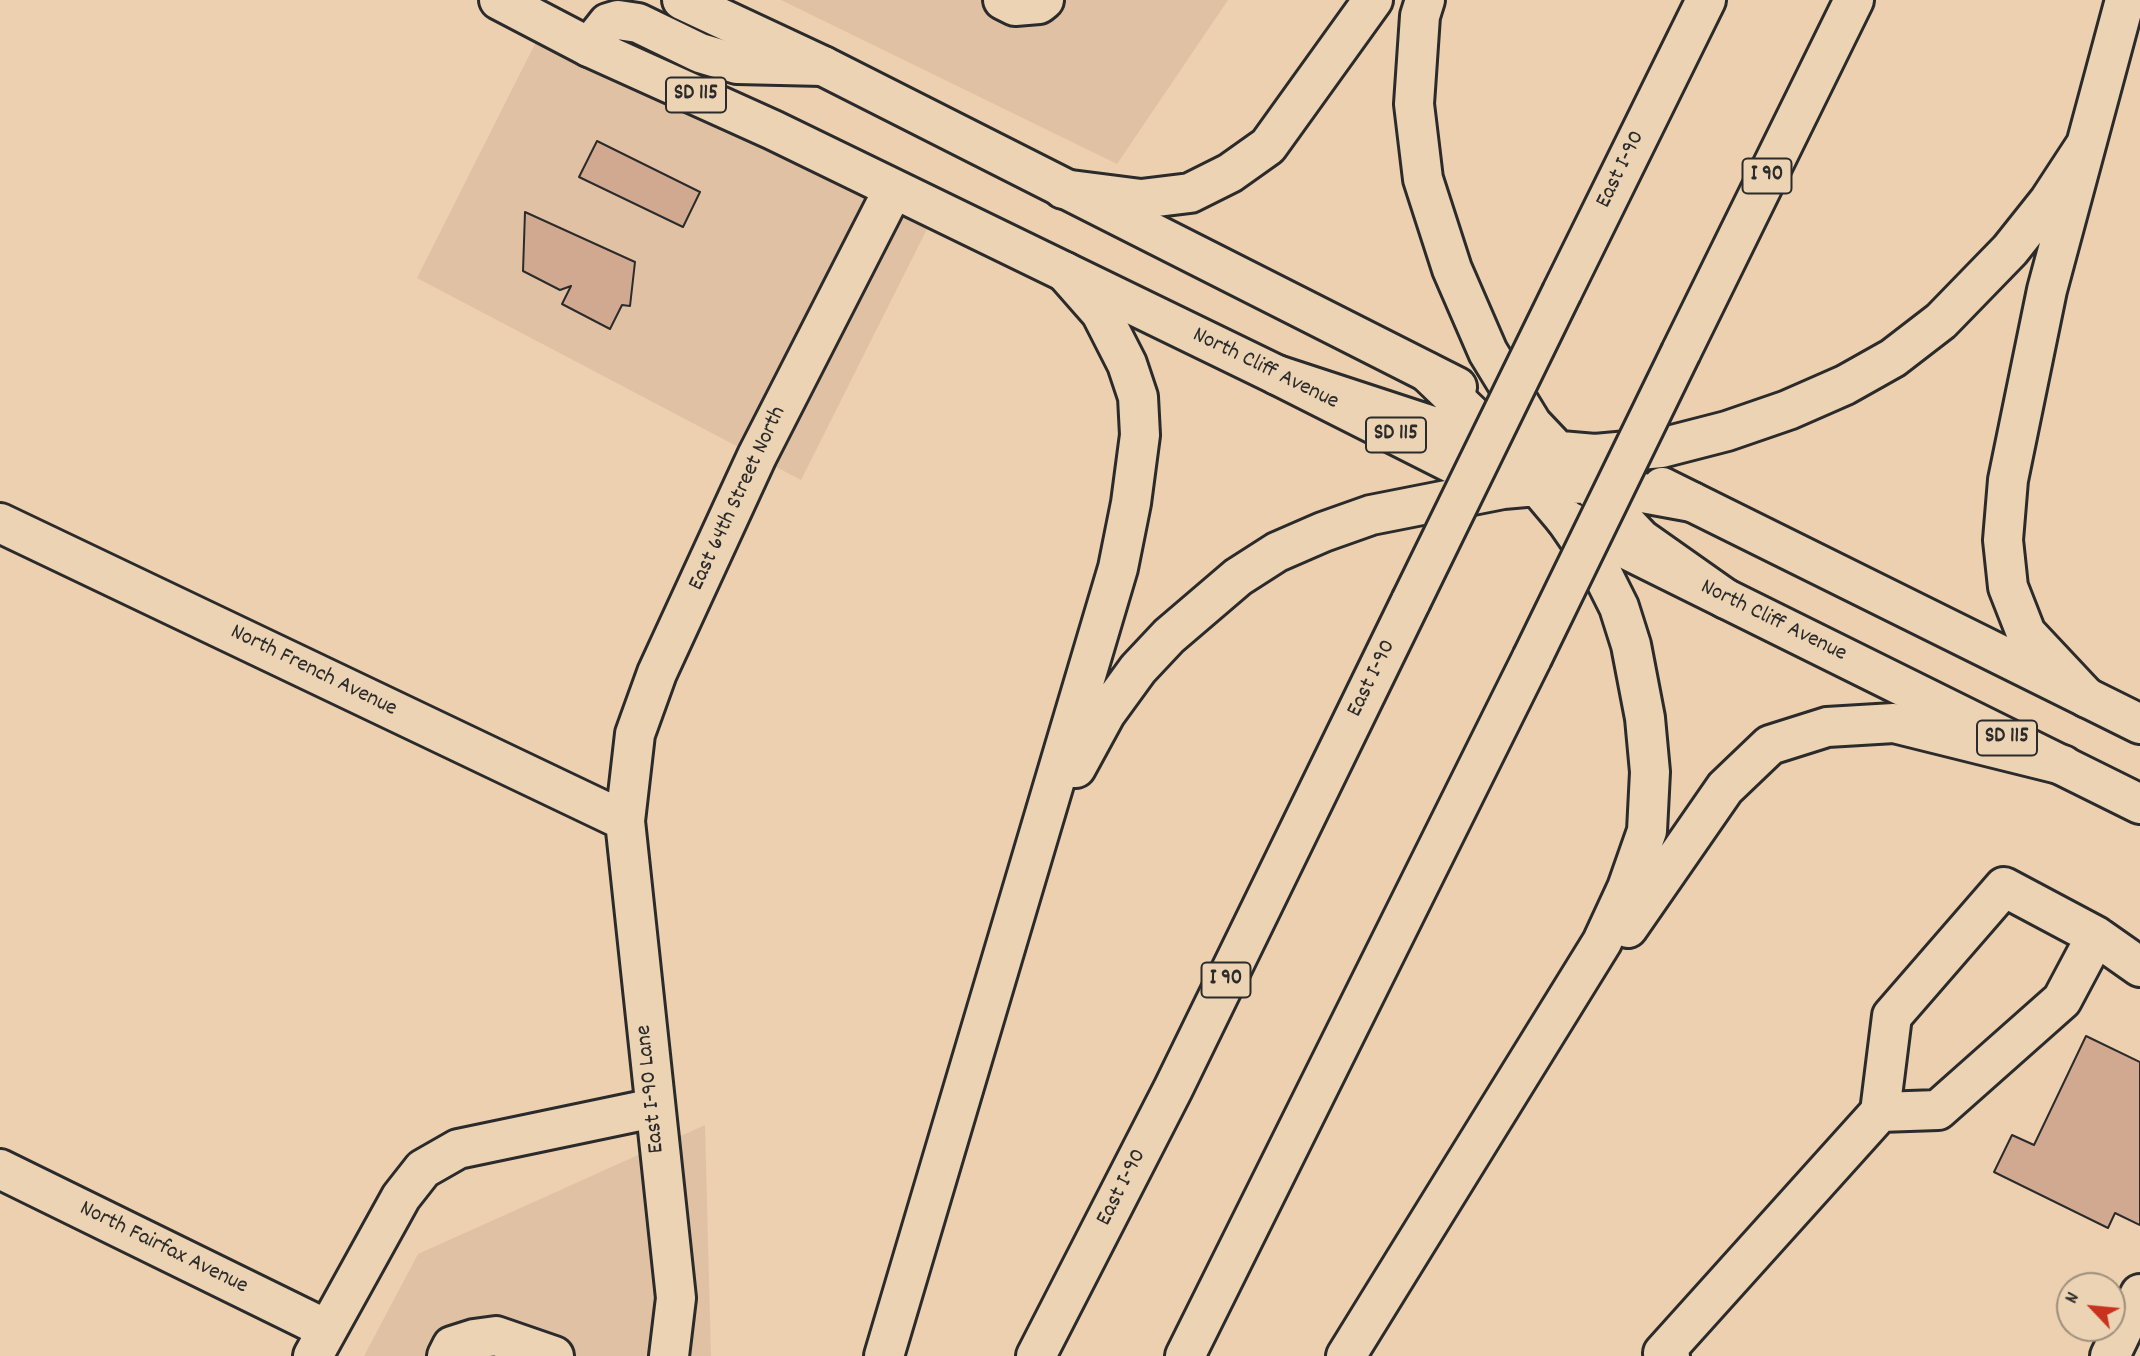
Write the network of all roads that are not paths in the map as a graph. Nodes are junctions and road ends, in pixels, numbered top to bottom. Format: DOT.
graph roads {
  1 [pos="499,0"];
  2 [pos="682,0"];
  3 [pos="1003,0"];
  4 [pos="1044,0"];
  5 [pos="1373,0"];
  6 [pos="1425,0"];
  7 [pos="1706,0"];
  8 [pos="1854,0"];
  9 [pos="2125,0"];
  10 [pos="589,47"];
  11 [pos="823,66"];
  12 [pos="2085,146"];
  13 [pos="1063,189"];
  14 [pos="893,190"];
  15 [pos="1065,272"];
  16 [pos="1277,374"];
  17 [pos="1530,440"];
  18 [pos="1591,468"];
  19 [pos="1520,487"];
  20 [pos="1566,520"];
  21 [pos="0,523"];
  22 [pos="1726,599"];
  23 [pos="2087,698"];
  24 [pos="2140,724"];
  25 [pos="2063,765"];
  26 [pos="2140,804"];
  27 [pos="625,821"];
  28 [pos="1017,906"];
  29 [pos="2096,936"];
  30 [pos="2140,967"];
  31 [pos="654,1108"];
  32 [pos="1880,1112"];
  33 [pos="1476,1144"];
  34 [pos="0,1169"];
  35 [pos="320,1343"];
  36 [pos="1665,1355"];
  37 [pos="447,1356"];
  38 [pos="554,1356"];
  39 [pos="669,1356"];
  40 [pos="884,1356"];
  41 [pos="1036,1356"];
  42 [pos="1185,1356"];
  43 [pos="1346,1356"];
  1 -- 10 [label="main road, North Cliff Avenue / SD 115"];
  2 -- 11 [label="main road"];
  3 -- 4 [label="main road"];
  5 -- 13 [label="main road"];
  6 -- 17 [label="main road"];
  7 -- 41 [label="main road, East I-90 / I 90, bridge"];
  8 -- 42 [label="main road, I 90, bridge"];
  9 -- 12 [label="main road"];
  10 -- 11 [label="main road"];
  10 -- 14 [label="main road, North Cliff Avenue / SD 115"];
  11 -- 13 [label="main road"];
  12 -- 18 [label="main road"];
  12 -- 23 [label="main road"];
  13 -- 17 [label="main road"];
  14 -- 15 [label="main road, North Cliff Avenue / SD 115"];
  14 -- 27 [label="main road, East 64th Street North"];
  15 -- 16 [label="main road, North Cliff Avenue / SD 115"];
  15 -- 28 [label="main road"];
  16 -- 17 [label="main road"];
  16 -- 19 [label="main road, North Cliff Avenue / SD 115"];
  17 -- 18 [label="main road"];
  17 -- 19 [label="main road"];
  18 -- 19 [label="main road"];
  18 -- 22 [label="main road"];
  18 -- 23 [label="main road"];
  19 -- 20 [label="main road"];
  19 -- 28 [label="main road"];
  20 -- 22 [label="main road, North Cliff Avenue / SD 115"];
  20 -- 33 [label="main road"];
  21 -- 27 [label="main road, North French Avenue"];
  22 -- 25 [label="main road, North Cliff Avenue / SD 115"];
  23 -- 24 [label="main road"];
  25 -- 26 [label="main road, North Cliff Avenue / SD 115"];
  25 -- 33 [label="main road"];
  27 -- 31 [label="main road, East I-90 Lane"];
  28 -- 40 [label="main road"];
  29 -- 30 [label="main road"];
  29 -- 32 [label="main road"];
  29 -- 32 [label="main road"];
  31 -- 35 [label="main road"];
  31 -- 39 [label="main road, East I-90 Lane"];
  32 -- 36 [label="main road"];
  33 -- 43 [label="main road"];
  34 -- 35 [label="main road, North Fairfax Avenue"];
  37 -- 38 [label="main road"];
}
